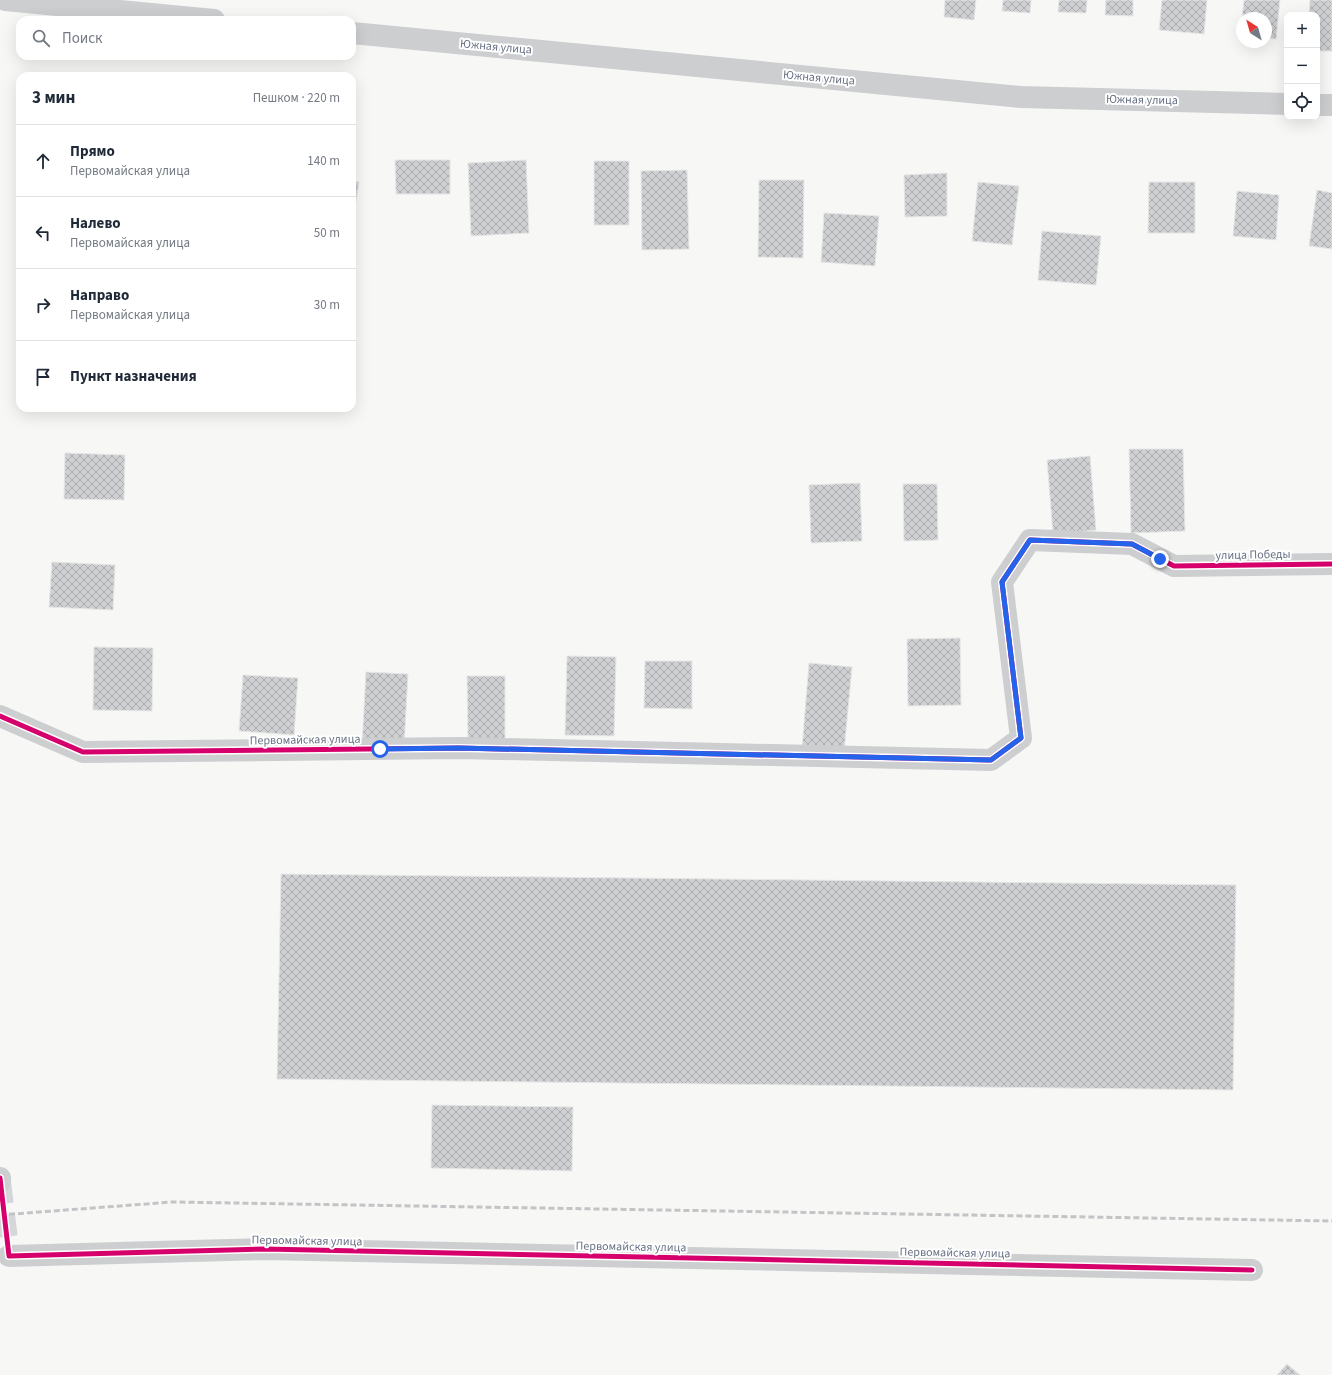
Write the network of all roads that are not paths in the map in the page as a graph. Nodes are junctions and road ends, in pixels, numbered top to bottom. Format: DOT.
graph roads {
  1 [pos="5,0"];
  2 [pos="172,16"];
  3 [pos="356,33"];
  4 [pos="1284,104"];
  5 [pos="1320,105"];
  6 [pos="1332,105"];
  7 [pos="1332,564"];
  8 [pos="1174,566"];
  9 [pos="0,716"];
  10 [pos="0,1178"];
  11 [pos="0,1182"];
  12 [pos="9,1256"];
  13 [pos="1252,1270"];
  1 -- 2 [label="street"];
  3 -- 4 [label="street, Южная улица"];
  5 -- 6 [label="street"];
  7 -- 8 [label="street, улица Победы"];
  8 -- 9 [label="street, Первомайская улица"];
  10 -- 11 [label="street"];
  12 -- 13 [label="street, Первомайская улица"];
}
